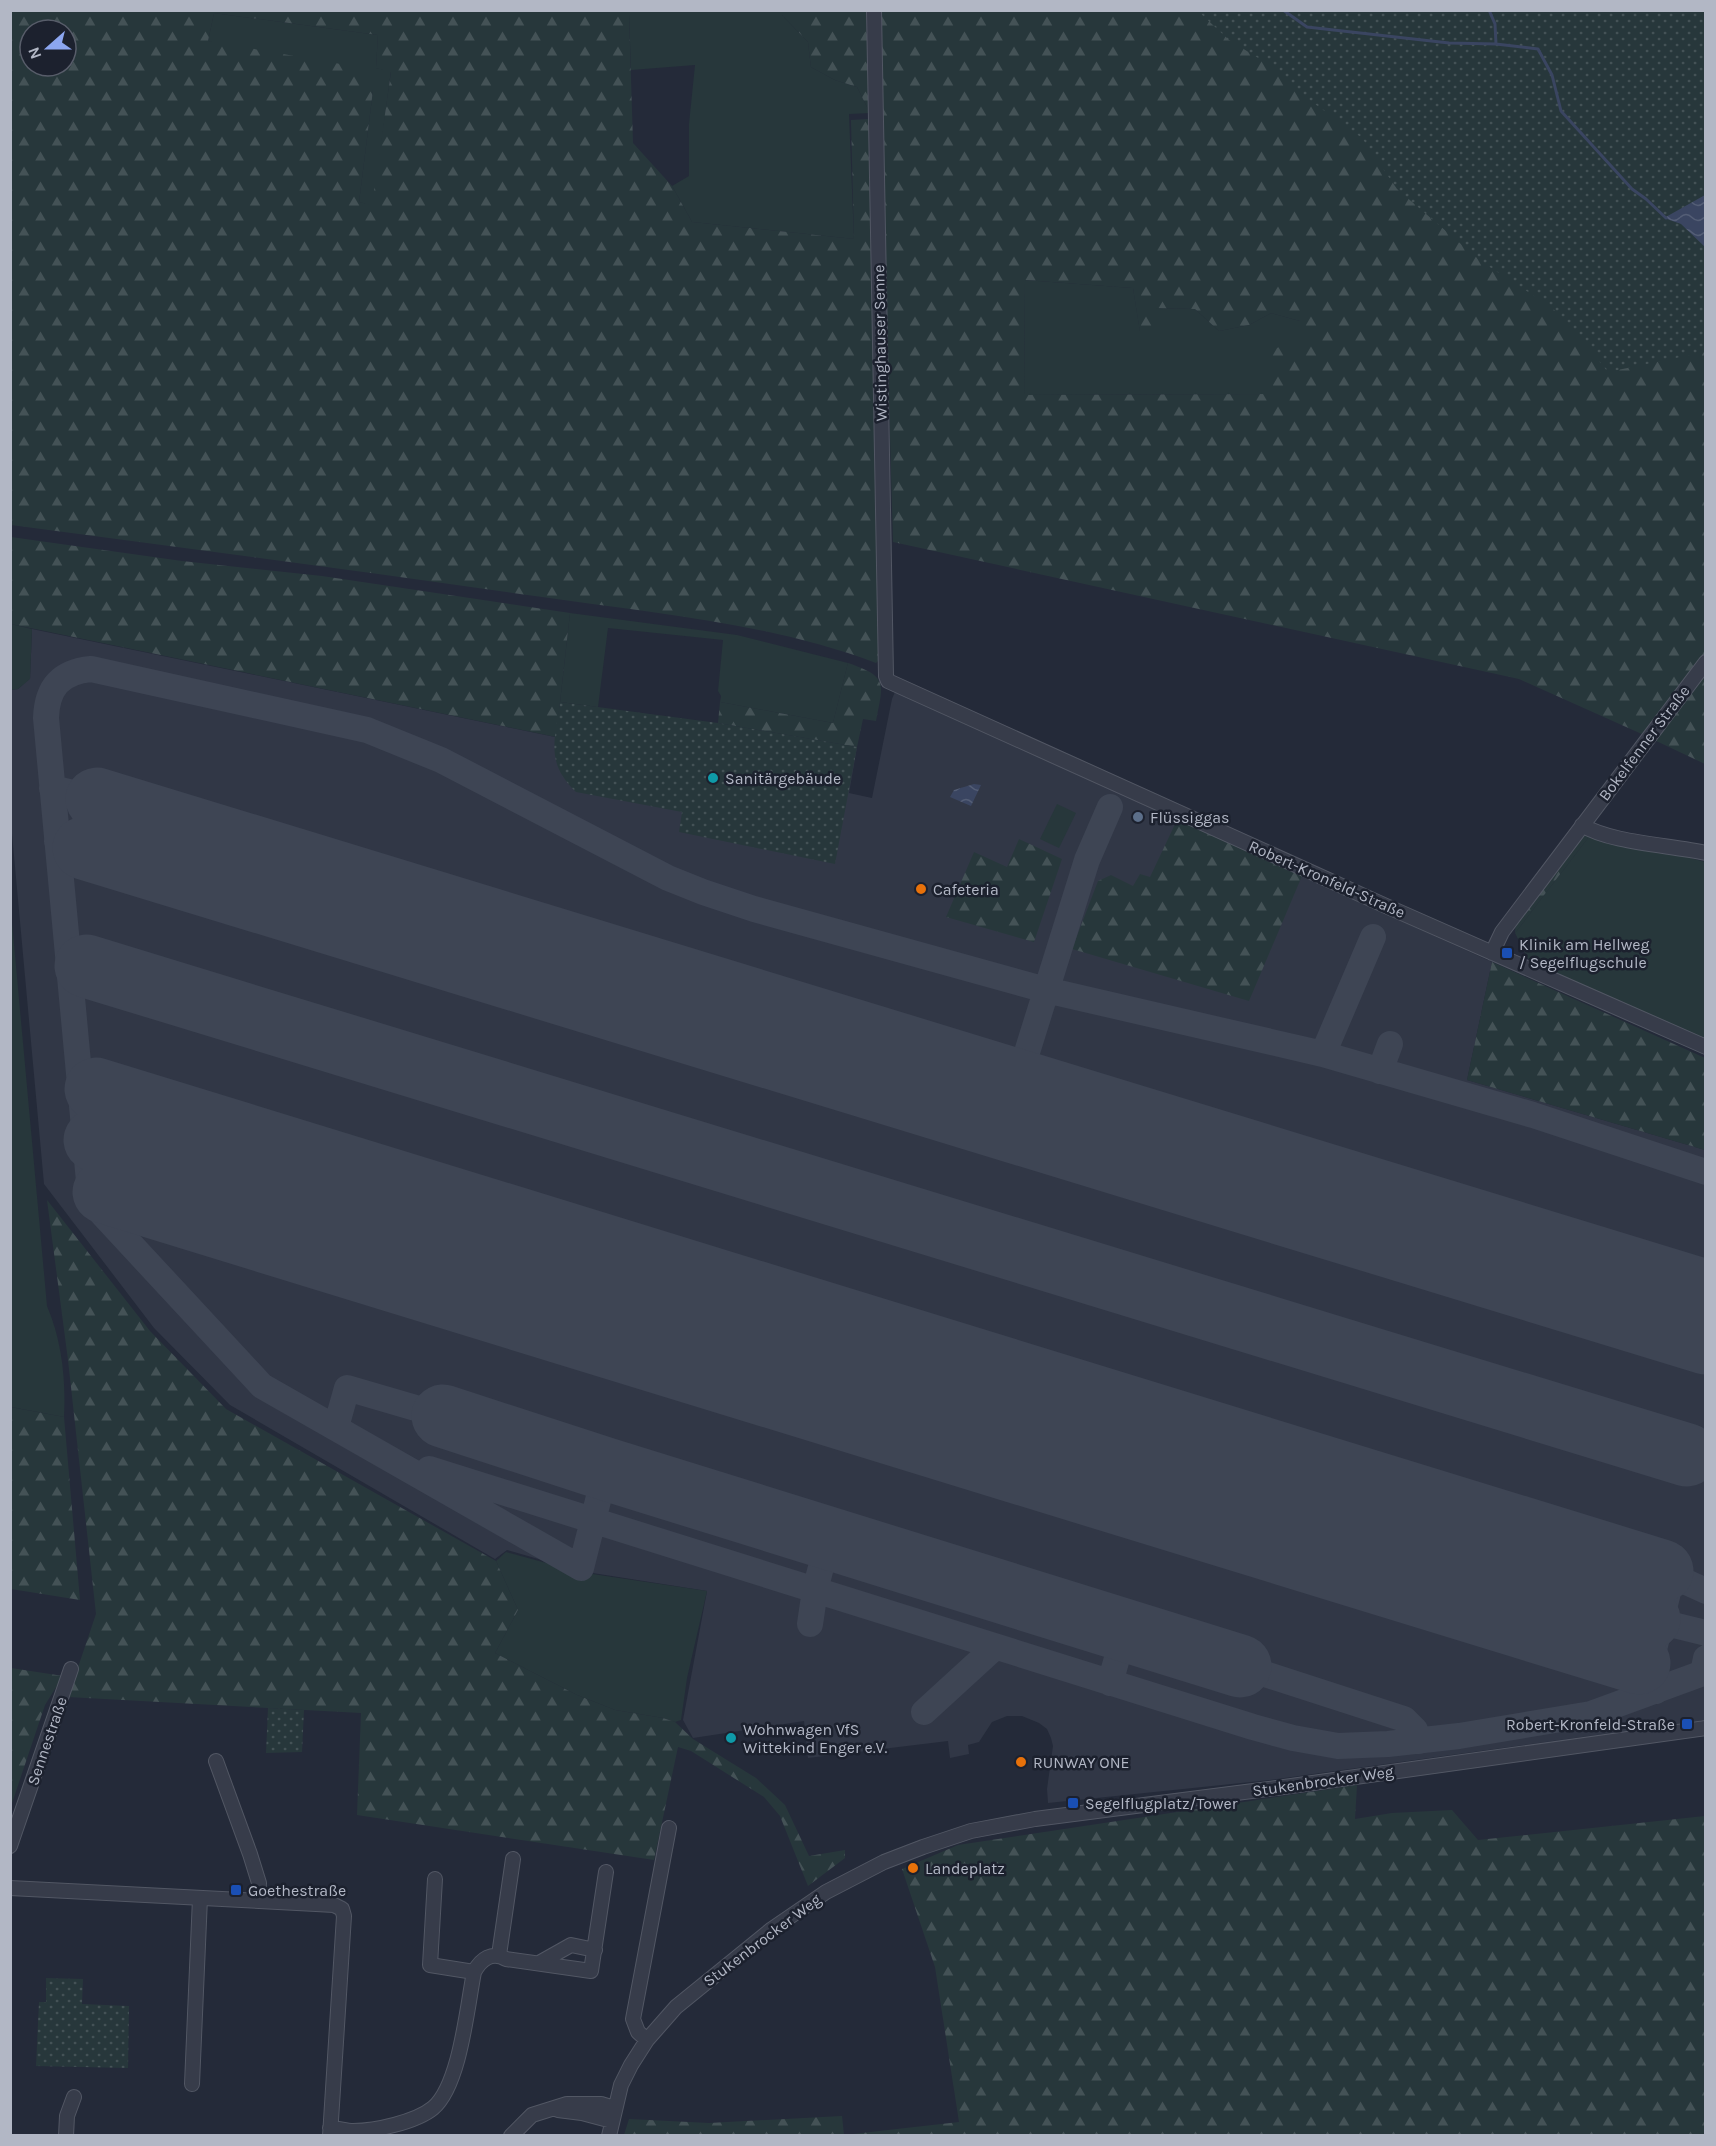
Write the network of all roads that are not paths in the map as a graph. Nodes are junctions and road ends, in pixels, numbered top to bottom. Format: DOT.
graph roads {
  1 [pos="874,10"];
  2 [pos="1706,662"];
  3 [pos="886,676"];
  4 [pos="1582,825"];
  5 [pos="1706,853"];
  6 [pos="1492,953"];
  7 [pos="1706,1047"];
  8 [pos="71,1669"];
  9 [pos="1706,1728"];
  10 [pos="216,1761"];
  11 [pos="669,1828"];
  12 [pos="10,1846"];
  13 [pos="513,1859"];
  14 [pos="606,1872"];
  15 [pos="435,1879"];
  16 [pos="10,1888"];
  17 [pos="200,1898"];
  18 [pos="258,1901"];
  19 [pos="595,1950"];
  20 [pos="499,1955"];
  21 [pos="539,1964"];
  22 [pos="474,1972"];
  23 [pos="647,2040"];
  24 [pos="192,2084"];
  25 [pos="74,2097"];
  26 [pos="613,2114"];
  27 [pos="330,2132"];
  28 [pos="66,2136"];
  29 [pos="511,2136"];
  30 [pos="609,2136"];
  1 -- 3 [label="street, Wistinghauser Senne"];
  2 -- 4 [label="street, Bokelfenner Straße"];
  3 -- 6 [label="street, Robert-Kronfeld-Straße"];
  4 -- 5 [label="street"];
  4 -- 6 [label="street, Bokelfenner Straße"];
  6 -- 7 [label="street, Robert-Kronfeld-Straße"];
  8 -- 12 [label="street, Sennestraße"];
  9 -- 23 [label="street, Stukenbrocker Weg"];
  10 -- 18 [label="street"];
  11 -- 23 [label="street"];
  13 -- 20 [label="street"];
  14 -- 19 [label="street"];
  15 -- 22 [label="street"];
  16 -- 17 [label="street"];
  17 -- 18 [label="street"];
  17 -- 24 [label="street"];
  18 -- 27 [label="street"];
  19 -- 21 [label="street"];
  19 -- 21 [label="street"];
  20 -- 21 [label="street"];
  20 -- 22 [label="street"];
  22 -- 27 [label="street"];
  23 -- 26 [label="street, Stukenbrocker Weg"];
  25 -- 28 [label="street"];
  26 -- 29 [label="street"];
  26 -- 30 [label="street, Stukenbrocker Weg"];
}
